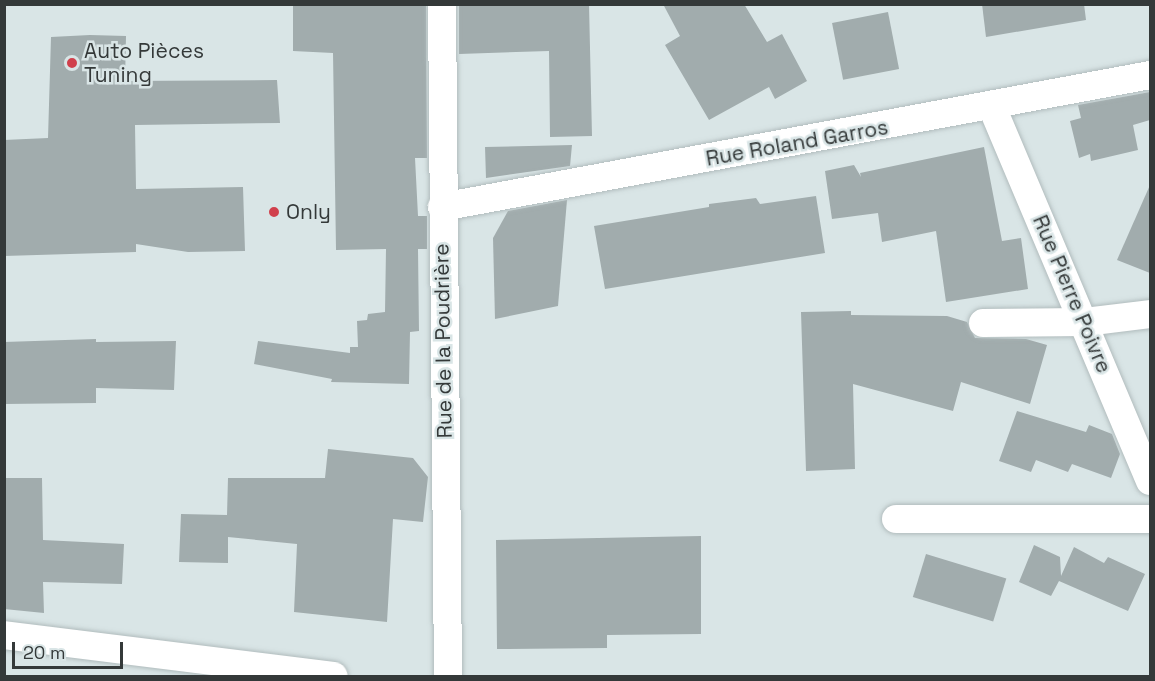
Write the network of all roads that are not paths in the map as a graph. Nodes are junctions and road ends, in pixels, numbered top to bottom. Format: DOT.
graph roads {
  1 [pos="442,4"];
  2 [pos="1150,75"];
  3 [pos="992,107"];
  4 [pos="442,207"];
  5 [pos="1150,314"];
  6 [pos="1085,322"];
  7 [pos="983,323"];
  8 [pos="1150,481"];
  9 [pos="896,519"];
  10 [pos="1150,519"];
  11 [pos="4,636"];
  12 [pos="333,676"];
  13 [pos="448,676"];
  1 -- 4 [label="street, Rue de la Poudrière"];
  2 -- 3 [label="street, Rue Roland Garros"];
  3 -- 4 [label="street, Rue Roland Garros"];
  3 -- 6 [label="street, Rue Pierre Poivre"];
  4 -- 13 [label="street, Rue de la Poudrière"];
  5 -- 6 [label="street"];
  6 -- 7 [label="street"];
  6 -- 8 [label="street, Rue Pierre Poivre"];
  9 -- 10 [label="street"];
  11 -- 12 [label="street"];
}
